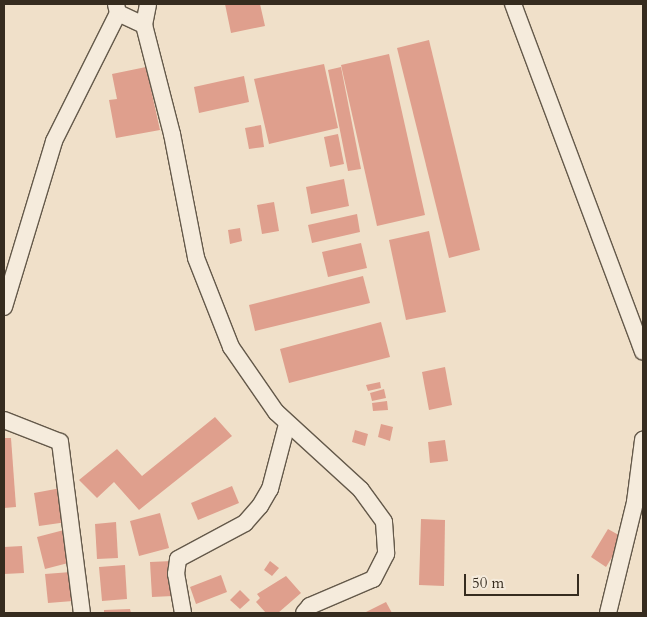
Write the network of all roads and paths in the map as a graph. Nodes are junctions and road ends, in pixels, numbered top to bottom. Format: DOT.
graph roads {
  1 [pos="148,4"];
  2 [pos="513,4"];
  3 [pos="117,8"];
  4 [pos="144,25"];
  5 [pos="4,307"];
  6 [pos="643,351"];
  7 [pos="4,420"];
  8 [pos="287,424"];
  9 [pos="643,440"];
  10 [pos="82,613"];
  11 [pos="183,613"];
  12 [pos="304,613"];
  13 [pos="608,613"];
  1 -- 4 [label="street"];
  2 -- 6 [label="street"];
  3 -- 4 [label="street"];
  3 -- 5 [label="street"];
  4 -- 8 [label="street"];
  7 -- 10 [label="street"];
  8 -- 11 [label="street"];
  8 -- 12 [label="street"];
  9 -- 13 [label="street"];
}
